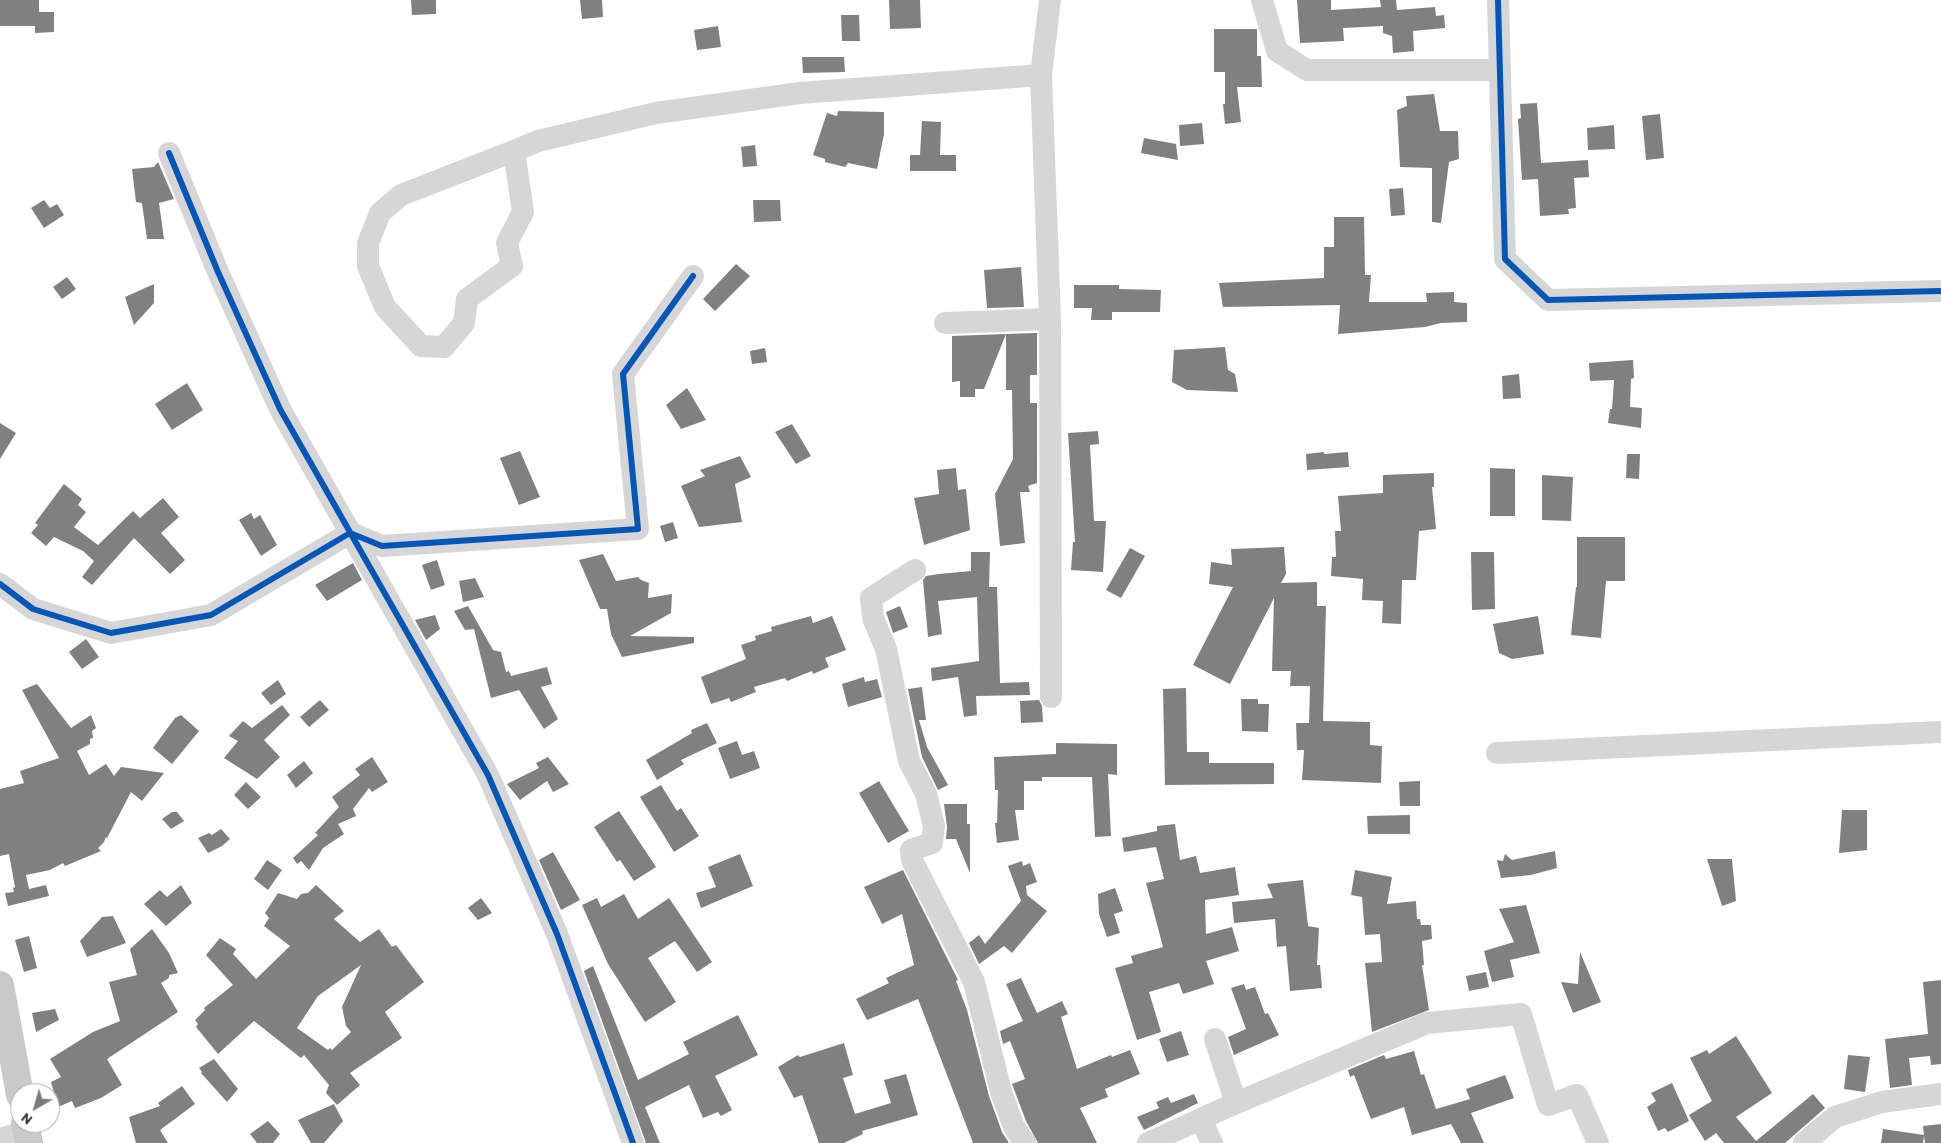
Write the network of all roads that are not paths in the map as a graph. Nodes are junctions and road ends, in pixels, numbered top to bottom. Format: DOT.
graph roads {
  1 [pos="1050,0"];
  2 [pos="1262,0"];
  3 [pos="1498,0"];
  4 [pos="1500,70"];
  5 [pos="1041,75"];
  6 [pos="514,151"];
  7 [pos="169,153"];
  8 [pos="693,276"];
  9 [pos="1941,291"];
  10 [pos="1050,319"];
  11 [pos="945,323"];
  12 [pos="350,533"];
  13 [pos="916,570"];
  14 [pos="0,584"];
  15 [pos="1051,697"];
  16 [pos="1941,732"];
  17 [pos="1497,753"];
  18 [pos="0,985"];
  19 [pos="1215,1039"];
  20 [pos="18,1083"];
  21 [pos="1941,1094"];
  22 [pos="1236,1103"];
  23 [pos="1201,1119"];
  24 [pos="23,1133"];
  25 [pos="0,1139"];
  26 [pos="633,1143"];
  27 [pos="1024,1143"];
  28 [pos="1148,1143"];
  29 [pos="1212,1143"];
  30 [pos="1598,1143"];
  31 [pos="1804,1143"];
  1 -- 5 [label="street"];
  2 -- 4 [label="street"];
  3 -- 4 [label="street"];
  4 -- 9 [label="street"];
  5 -- 6 [label="street"];
  5 -- 10 [label="street"];
  6 -- 6 [label="street"];
  7 -- 12 [label="street"];
  8 -- 12 [label="street"];
  10 -- 11 [label="street"];
  10 -- 15 [label="street"];
  12 -- 14 [label="street"];
  12 -- 26 [label="street"];
  13 -- 27 [label="street"];
  16 -- 17 [label="street"];
  18 -- 20 [label="main road"];
  19 -- 22 [label="street"];
  21 -- 31 [label="street"];
  22 -- 23 [label="street"];
  22 -- 30 [label="street"];
  23 -- 28 [label="street"];
  23 -- 29 [label="street"];
  24 -- 25 [label="street"];
}
